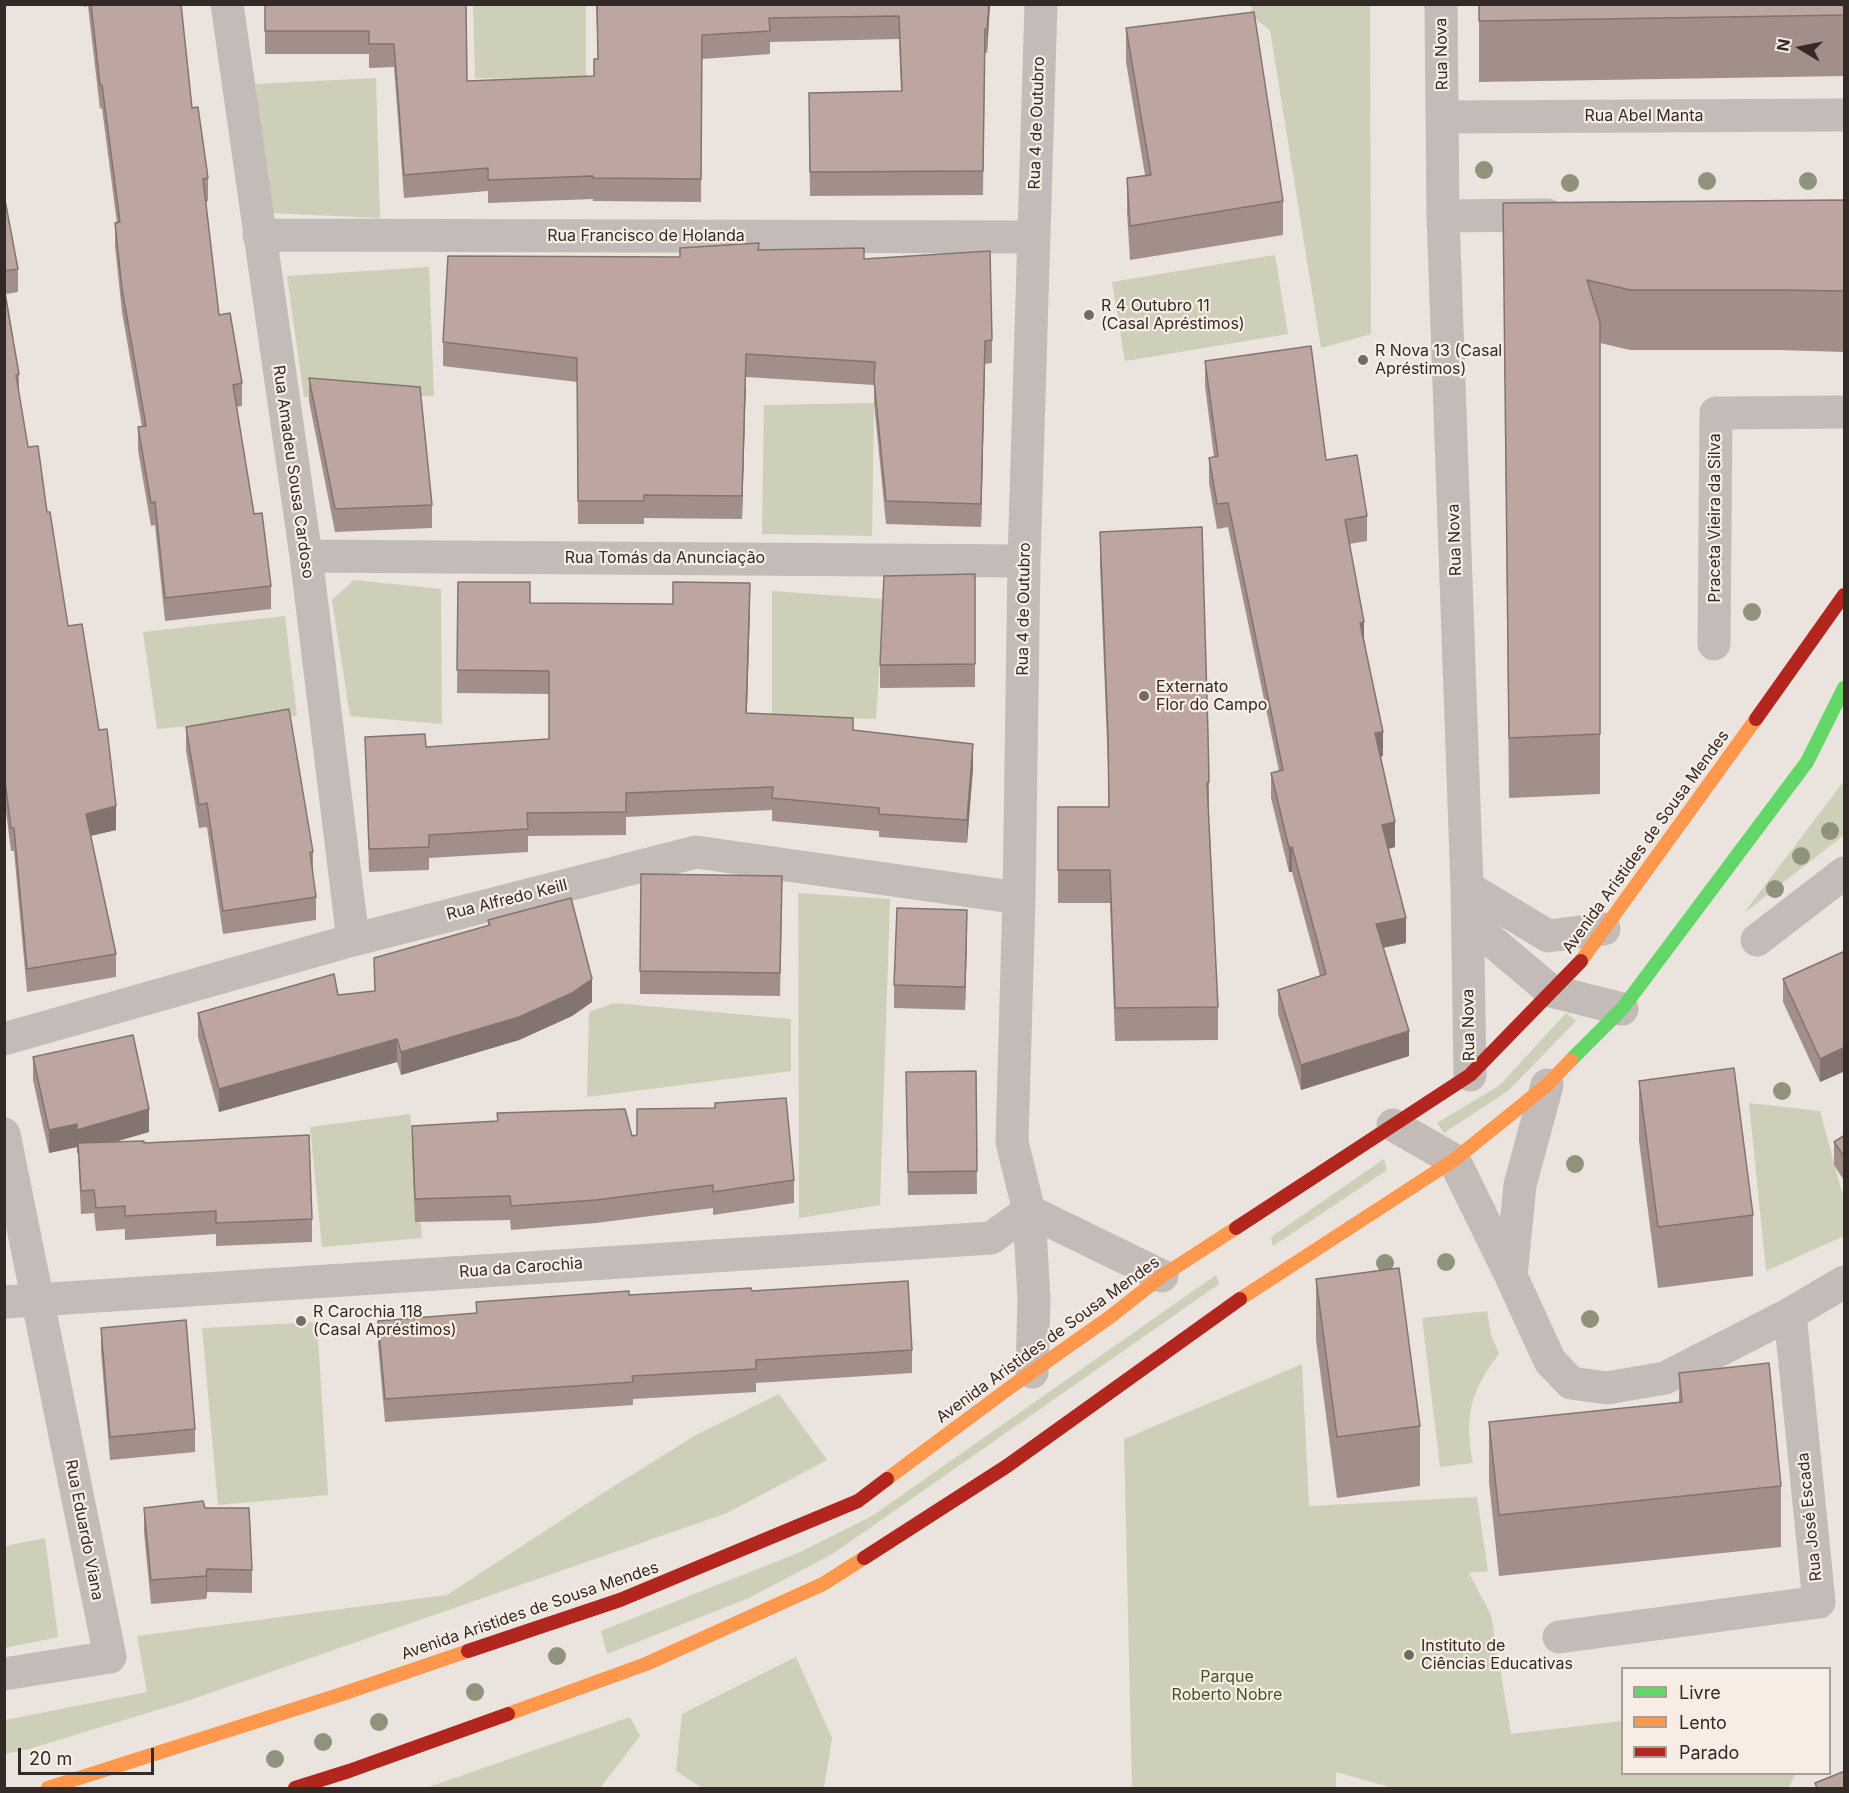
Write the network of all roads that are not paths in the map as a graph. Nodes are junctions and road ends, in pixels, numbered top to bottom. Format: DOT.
graph roads {
  1 [pos="227,4"];
  2 [pos="1041,4"];
  3 [pos="1441,4"];
  4 [pos="1845,115"];
  5 [pos="1443,117"];
  6 [pos="1577,214"];
  7 [pos="1443,216"];
  8 [pos="259,235"];
  9 [pos="1034,237"];
  10 [pos="1845,412"];
  11 [pos="306,556"];
  12 [pos="1024,561"];
  13 [pos="1845,595"];
  14 [pos="1714,644"];
  15 [pos="1845,688"];
  16 [pos="1845,873"];
  17 [pos="1467,888"];
  18 [pos="1019,898"];
  19 [pos="1468,921"];
  20 [pos="1604,928"];
  21 [pos="353,940"];
  22 [pos="1756,940"];
  23 [pos="1551,991"];
  24 [pos="1622,1009"];
  25 [pos="4,1039"];
  26 [pos="1470,1075"];
  27 [pos="1547,1086"];
  28 [pos="1393,1125"];
  29 [pos="4,1134"];
  30 [pos="1454,1160"];
  31 [pos="1029,1211"];
  32 [pos="1162,1276"];
  33 [pos="1511,1276"];
  34 [pos="1845,1282"];
  35 [pos="38,1299"];
  36 [pos="4,1302"];
  37 [pos="1790,1314"];
  38 [pos="1032,1372"];
  39 [pos="1559,1637"];
  40 [pos="4,1674"];
  41 [pos="48,1788"];
  42 [pos="295,1788"];
  1 -- 8 [label="street, Rua Amadeu Sousa Cardoso"];
  2 -- 9 [label="street, Rua 4 de Outubro"];
  3 -- 5 [label="street, Rua Nova"];
  4 -- 5 [label="street, Rua Abel Manta"];
  5 -- 7 [label="street, Rua Nova"];
  6 -- 7 [label="street"];
  7 -- 17 [label="street, Rua Nova"];
  8 -- 9 [label="street, Rua Francisco de Holanda"];
  8 -- 11 [label="street, Rua Amadeu Sousa Cardoso"];
  9 -- 12 [label="street, Rua 4 de Outubro"];
  10 -- 14 [label="street, Praceta Vieira da Silva"];
  11 -- 12 [label="street, Rua Tomás da Anunciação"];
  11 -- 21 [label="street, Rua Amadeu Sousa Cardoso"];
  12 -- 18 [label="street, Rua 4 de Outubro"];
  13 -- 20 [label="main road, Avenida Aristides de Sousa Mendes"];
  15 -- 24 [label="main road"];
  16 -- 22 [label="street"];
  17 -- 19 [label="street, Rua Nova"];
  17 -- 20 [label="street"];
  18 -- 21 [label="street, Rua Alfredo Keill"];
  18 -- 31 [label="street, Rua 4 de Outubro"];
  19 -- 23 [label="street"];
  19 -- 26 [label="street, Rua Nova"];
  20 -- 23 [label="main road, Avenida Aristides de Sousa Mendes"];
  21 -- 25 [label="street, Rua Alfredo Keill"];
  23 -- 24 [label="street"];
  23 -- 26 [label="main road, Avenida Aristides de Sousa Mendes"];
  24 -- 27 [label="main road"];
  26 -- 28 [label="main road, Avenida Aristides de Sousa Mendes"];
  27 -- 30 [label="main road"];
  27 -- 33 [label="street"];
  28 -- 30 [label="street"];
  28 -- 32 [label="main road, Avenida Aristides de Sousa Mendes"];
  29 -- 35 [label="street"];
  30 -- 33 [label="street"];
  30 -- 42 [label="main road"];
  31 -- 32 [label="street"];
  31 -- 35 [label="street, Rua da Carochia"];
  31 -- 38 [label="street, Rua 4 de Outubro"];
  32 -- 38 [label="main road, Avenida Aristides de Sousa Mendes"];
  33 -- 37 [label="street"];
  34 -- 37 [label="street"];
  35 -- 36 [label="street, Rua da Carochia"];
  35 -- 40 [label="street, Rua Eduardo Viana"];
  37 -- 39 [label="street, Rua José Escada"];
  38 -- 41 [label="main road, Avenida Aristides de Sousa Mendes"];
}
